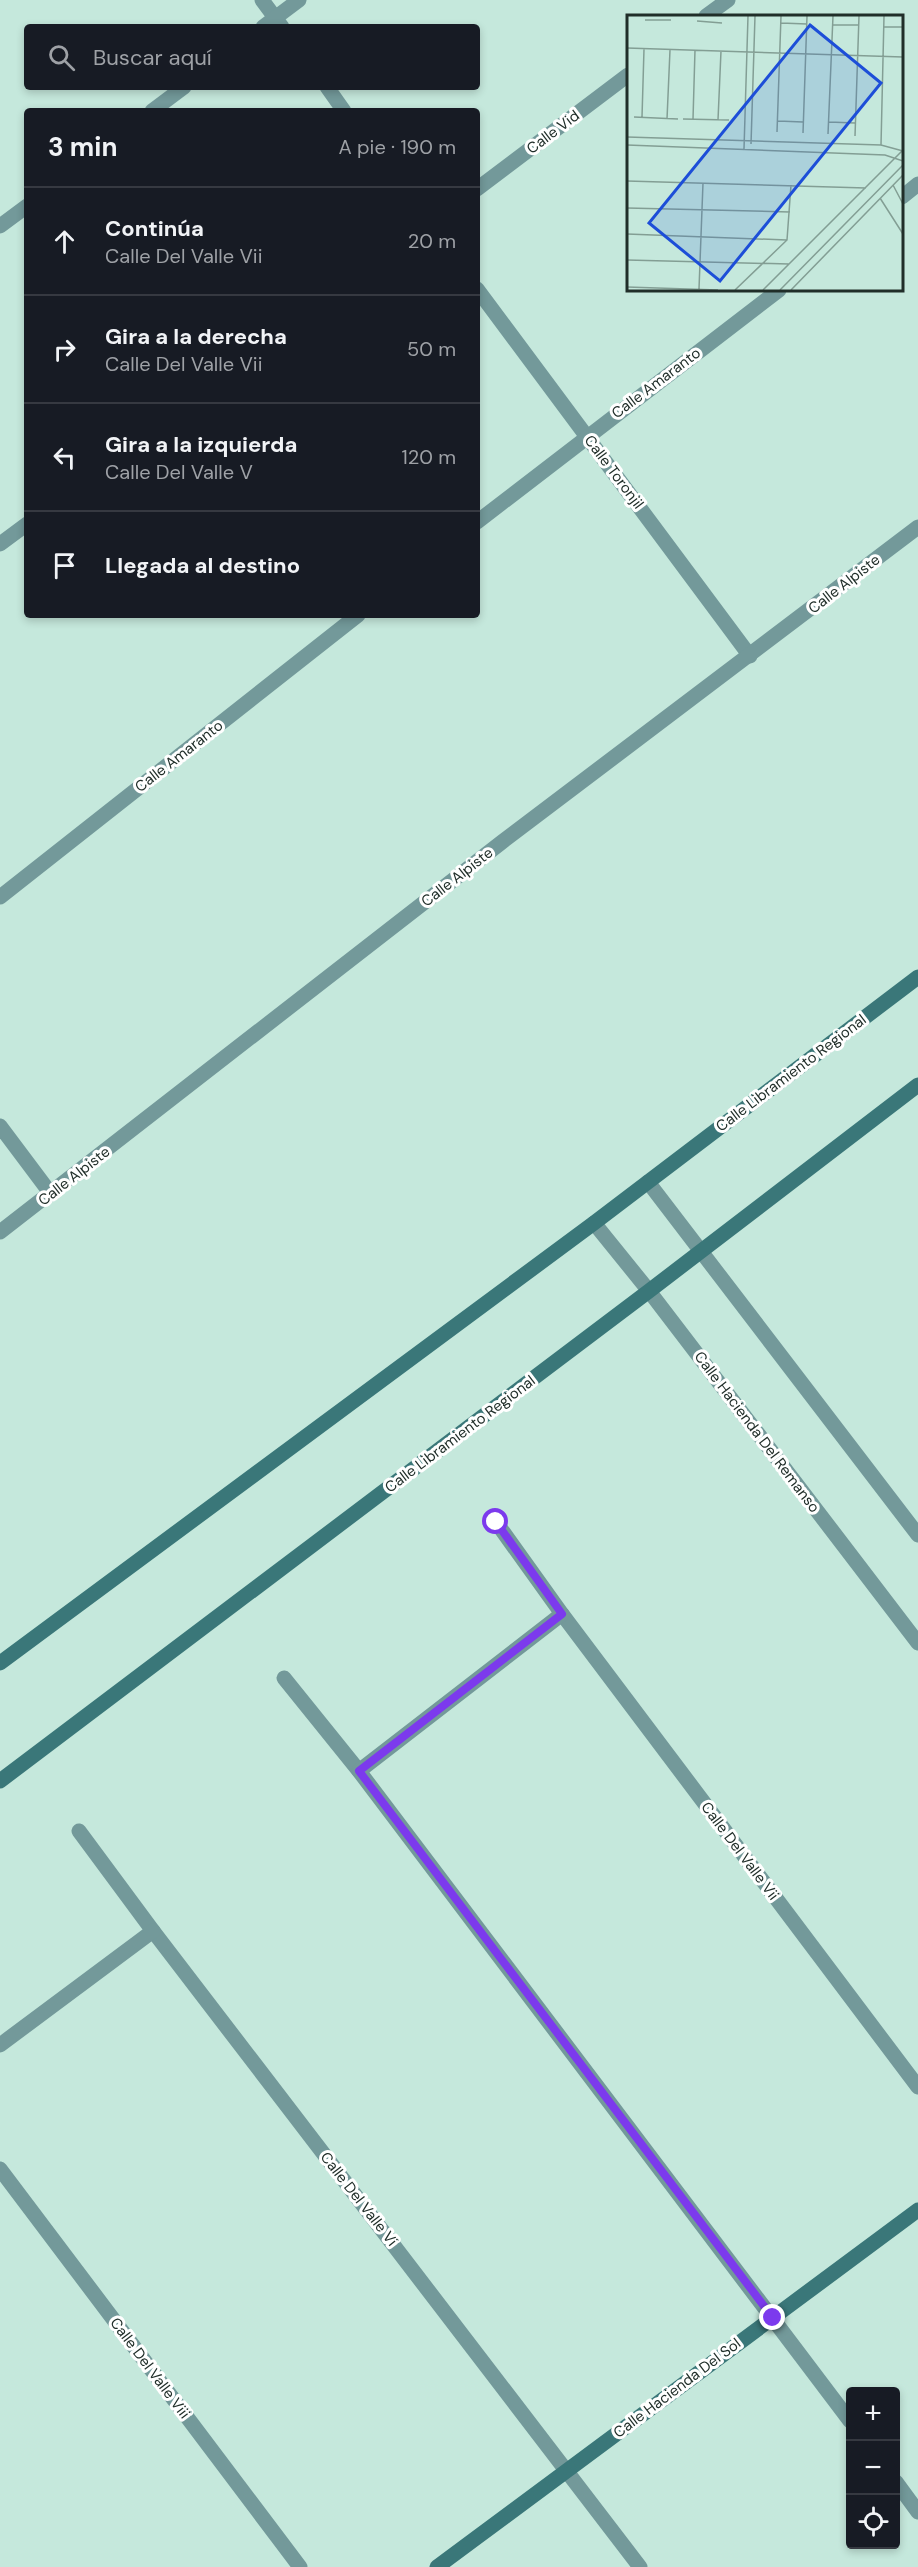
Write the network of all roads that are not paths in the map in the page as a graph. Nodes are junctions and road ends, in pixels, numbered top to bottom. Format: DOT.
graph roads {
  1 [pos="262,0"];
  2 [pos="298,0"];
  3 [pos="728,0"];
  4 [pos="707,15"];
  5 [pos="273,24"];
  6 [pos="627,76"];
  7 [pos="180,90"];
  8 [pos="329,90"];
  9 [pos="156,108"];
  10 [pos="342,108"];
  11 [pos="918,184"];
  12 [pos="480,187"];
  13 [pos="903,196"];
  14 [pos="24,208"];
  15 [pos="0,226"];
  16 [pos="778,291"];
  17 [pos="480,293"];
  18 [pos="586,436"];
  19 [pos="480,520"];
  20 [pos="24,526"];
  21 [pos="918,527"];
  22 [pos="0,544"];
  23 [pos="354,618"];
  24 [pos="750,656"];
  25 [pos="0,897"];
  26 [pos="918,977"];
  27 [pos="918,1085"];
  28 [pos="0,1126"];
  29 [pos="648,1182"];
  30 [pos="51,1194"];
  31 [pos="594,1223"];
  32 [pos="0,1232"];
  33 [pos="701,1249"];
  34 [pos="649,1291"];
  35 [pos="496,1522"];
  36 [pos="918,1535"];
  37 [pos="562,1614"];
  38 [pos="918,1643"];
  39 [pos="0,1663"];
  40 [pos="284,1678"];
  41 [pos="359,1771"];
  42 [pos="0,1781"];
  43 [pos="80,1831"];
  44 [pos="153,1931"];
  45 [pos="0,2045"];
  46 [pos="918,2087"];
  47 [pos="0,2169"];
  48 [pos="918,2210"];
  49 [pos="773,2318"];
  50 [pos="846,2416"];
  51 [pos="568,2470"];
  52 [pos="900,2487"];
  53 [pos="918,2512"];
  54 [pos="300,2567"];
  55 [pos="437,2567"];
  56 [pos="640,2567"];
  1 -- 5 [label="street"];
  2 -- 5 [label="street"];
  3 -- 4 [label="street"];
  6 -- 12 [label="street, Calle Vid"];
  7 -- 9 [label="street"];
  8 -- 10 [label="street"];
  11 -- 13 [label="street"];
  14 -- 15 [label="street"];
  16 -- 18 [label="street, Calle Amaranto"];
  17 -- 18 [label="street, Calle Toronjil"];
  18 -- 19 [label="street, Calle Amaranto"];
  18 -- 24 [label="street, Calle Toronjil"];
  20 -- 22 [label="street"];
  21 -- 24 [label="street, Calle Alpiste"];
  23 -- 25 [label="street, Calle Amaranto"];
  24 -- 30 [label="street, Calle Alpiste"];
  26 -- 29 [label="street, Calle Libramiento Regional"];
  27 -- 33 [label="street, Calle Libramiento Regional"];
  28 -- 30 [label="street"];
  29 -- 31 [label="street, Calle Libramiento Regional"];
  29 -- 33 [label="street"];
  30 -- 32 [label="street, Calle Alpiste"];
  31 -- 34 [label="street, Calle Hacienda Del Remanso"];
  31 -- 39 [label="street, Calle Libramiento Regional"];
  33 -- 34 [label="street, Calle Libramiento Regional"];
  33 -- 36 [label="street"];
  34 -- 38 [label="street, Calle Hacienda Del Remanso"];
  34 -- 42 [label="street, Calle Libramiento Regional"];
  35 -- 37 [label="street, Calle Del Valle Vii"];
  37 -- 41 [label="street"];
  37 -- 46 [label="street, Calle Del Valle Vii"];
  40 -- 41 [label="street"];
  41 -- 49 [label="street"];
  43 -- 44 [label="street, Calle Del Valle Vi"];
  44 -- 45 [label="street"];
  44 -- 51 [label="street, Calle Del Valle Vi"];
  47 -- 54 [label="street, Calle Del Valle Viii"];
  48 -- 49 [label="street, Calle Hacienda Del Sol"];
  49 -- 50 [label="street"];
  49 -- 51 [label="street, Calle Hacienda Del Sol"];
  51 -- 55 [label="street, Calle Hacienda Del Sol"];
  51 -- 56 [label="street, Calle Del Valle Vi"];
  52 -- 53 [label="street"];
}
